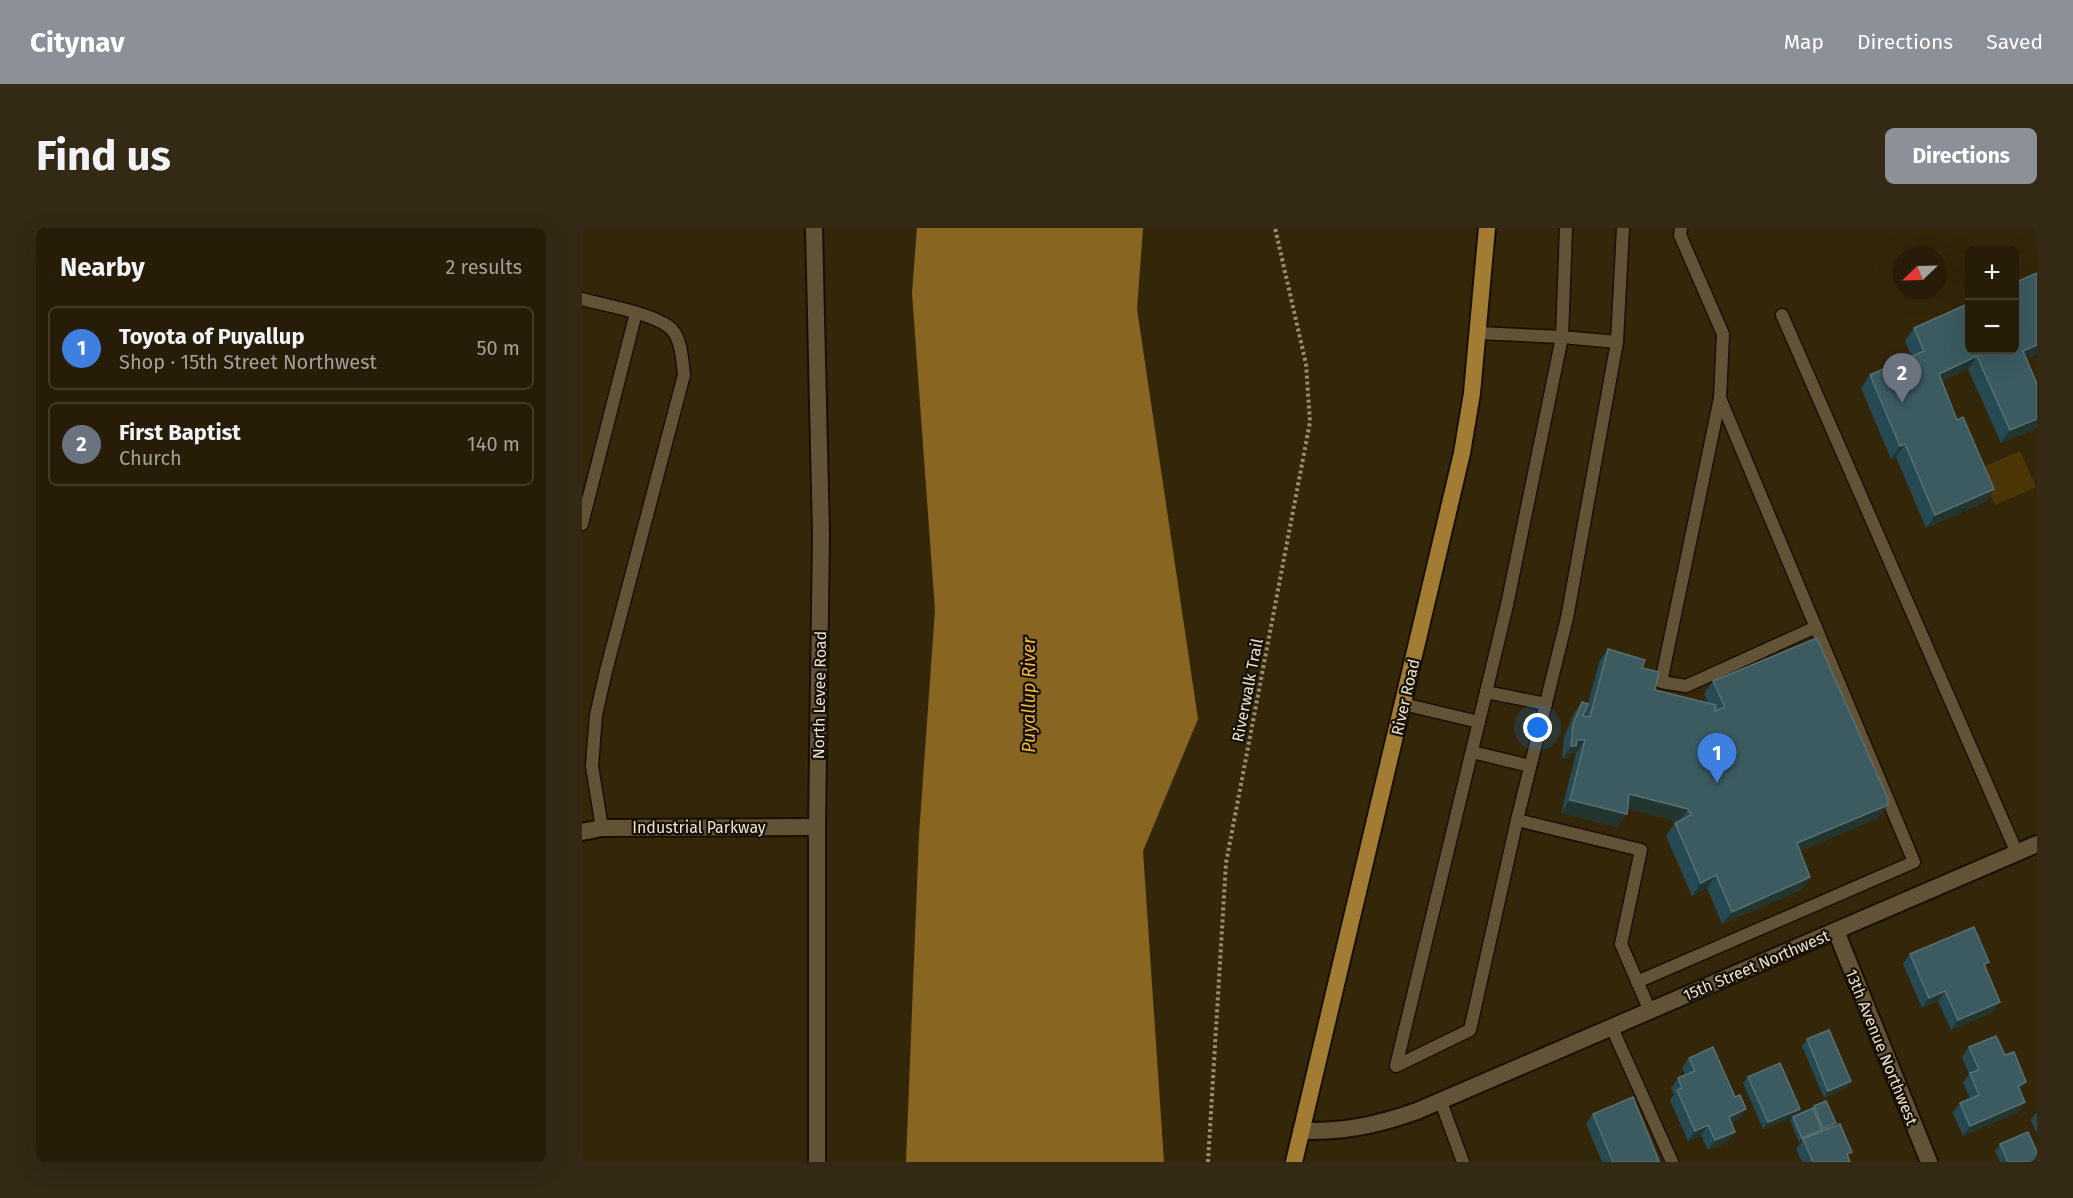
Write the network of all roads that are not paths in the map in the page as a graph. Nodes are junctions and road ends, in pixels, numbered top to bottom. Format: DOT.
graph roads {
  1 [pos="814,228"];
  2 [pos="1488,228"];
  3 [pos="1566,228"];
  4 [pos="1623,228"];
  5 [pos="1681,228"];
  6 [pos="582,299"];
  7 [pos="636,314"];
  8 [pos="1782,315"];
  9 [pos="1478,333"];
  10 [pos="1562,337"];
  11 [pos="1617,342"];
  12 [pos="1720,398"];
  13 [pos="582,524"];
  14 [pos="1816,627"];
  15 [pos="1486,692"];
  16 [pos="1403,704"];
  17 [pos="1546,704"];
  18 [pos="1479,722"];
  19 [pos="1472,752"];
  20 [pos="587,766"];
  21 [pos="1530,766"];
  22 [pos="1517,820"];
  23 [pos="817,826"];
  24 [pos="603,828"];
  25 [pos="582,832"];
  26 [pos="2037,844"];
  27 [pos="2017,853"];
  28 [pos="1836,931"];
  29 [pos="1637,982"];
  30 [pos="1650,1011"];
  31 [pos="1612,1028"];
  32 [pos="1441,1102"];
  33 [pos="1301,1131"];
  34 [pos="817,1162"];
  35 [pos="1294,1162"];
  36 [pos="1462,1162"];
  37 [pos="1672,1162"];
  38 [pos="1929,1162"];
  1 -- 23 [label="street, North Levee Road"];
  2 -- 9 [label="main road, River Road"];
  3 -- 10 [label="lane"];
  4 -- 11 [label="lane"];
  5 -- 12 [label="lane"];
  6 -- 7 [label="lane"];
  7 -- 13 [label="lane"];
  7 -- 20 [label="lane"];
  8 -- 27 [label="lane"];
  9 -- 10 [label="lane"];
  9 -- 16 [label="main road, River Road"];
  10 -- 11 [label="lane"];
  10 -- 15 [label="lane"];
  11 -- 17 [label="lane"];
  12 -- 14 [label="lane"];
  12 -- 14 [label="lane"];
  14 -- 29 [label="lane"];
  15 -- 17 [label="lane"];
  15 -- 18 [label="lane"];
  16 -- 18 [label="lane"];
  16 -- 33 [label="main road, River Road"];
  17 -- 21 [label="lane"];
  18 -- 19 [label="lane"];
  19 -- 21 [label="lane"];
  19 -- 22 [label="lane"];
  20 -- 24 [label="lane"];
  21 -- 22 [label="lane"];
  22 -- 29 [label="lane"];
  23 -- 24 [label="street, Industrial Parkway"];
  23 -- 34 [label="street, North Levee Road"];
  24 -- 25 [label="street, Industrial Parkway"];
  26 -- 27 [label="street, 15th Street Northwest"];
  27 -- 28 [label="street, 15th Street Northwest"];
  28 -- 30 [label="street, 15th Street Northwest"];
  28 -- 38 [label="street, 13th Avenue Northwest"];
  29 -- 30 [label="lane"];
  30 -- 31 [label="street, 15th Street Northwest"];
  31 -- 32 [label="street, 15th Street Northwest"];
  31 -- 37 [label="lane"];
  32 -- 33 [label="street, 15th Street Northwest"];
  32 -- 36 [label="lane"];
  33 -- 35 [label="main road, River Road"];
}
